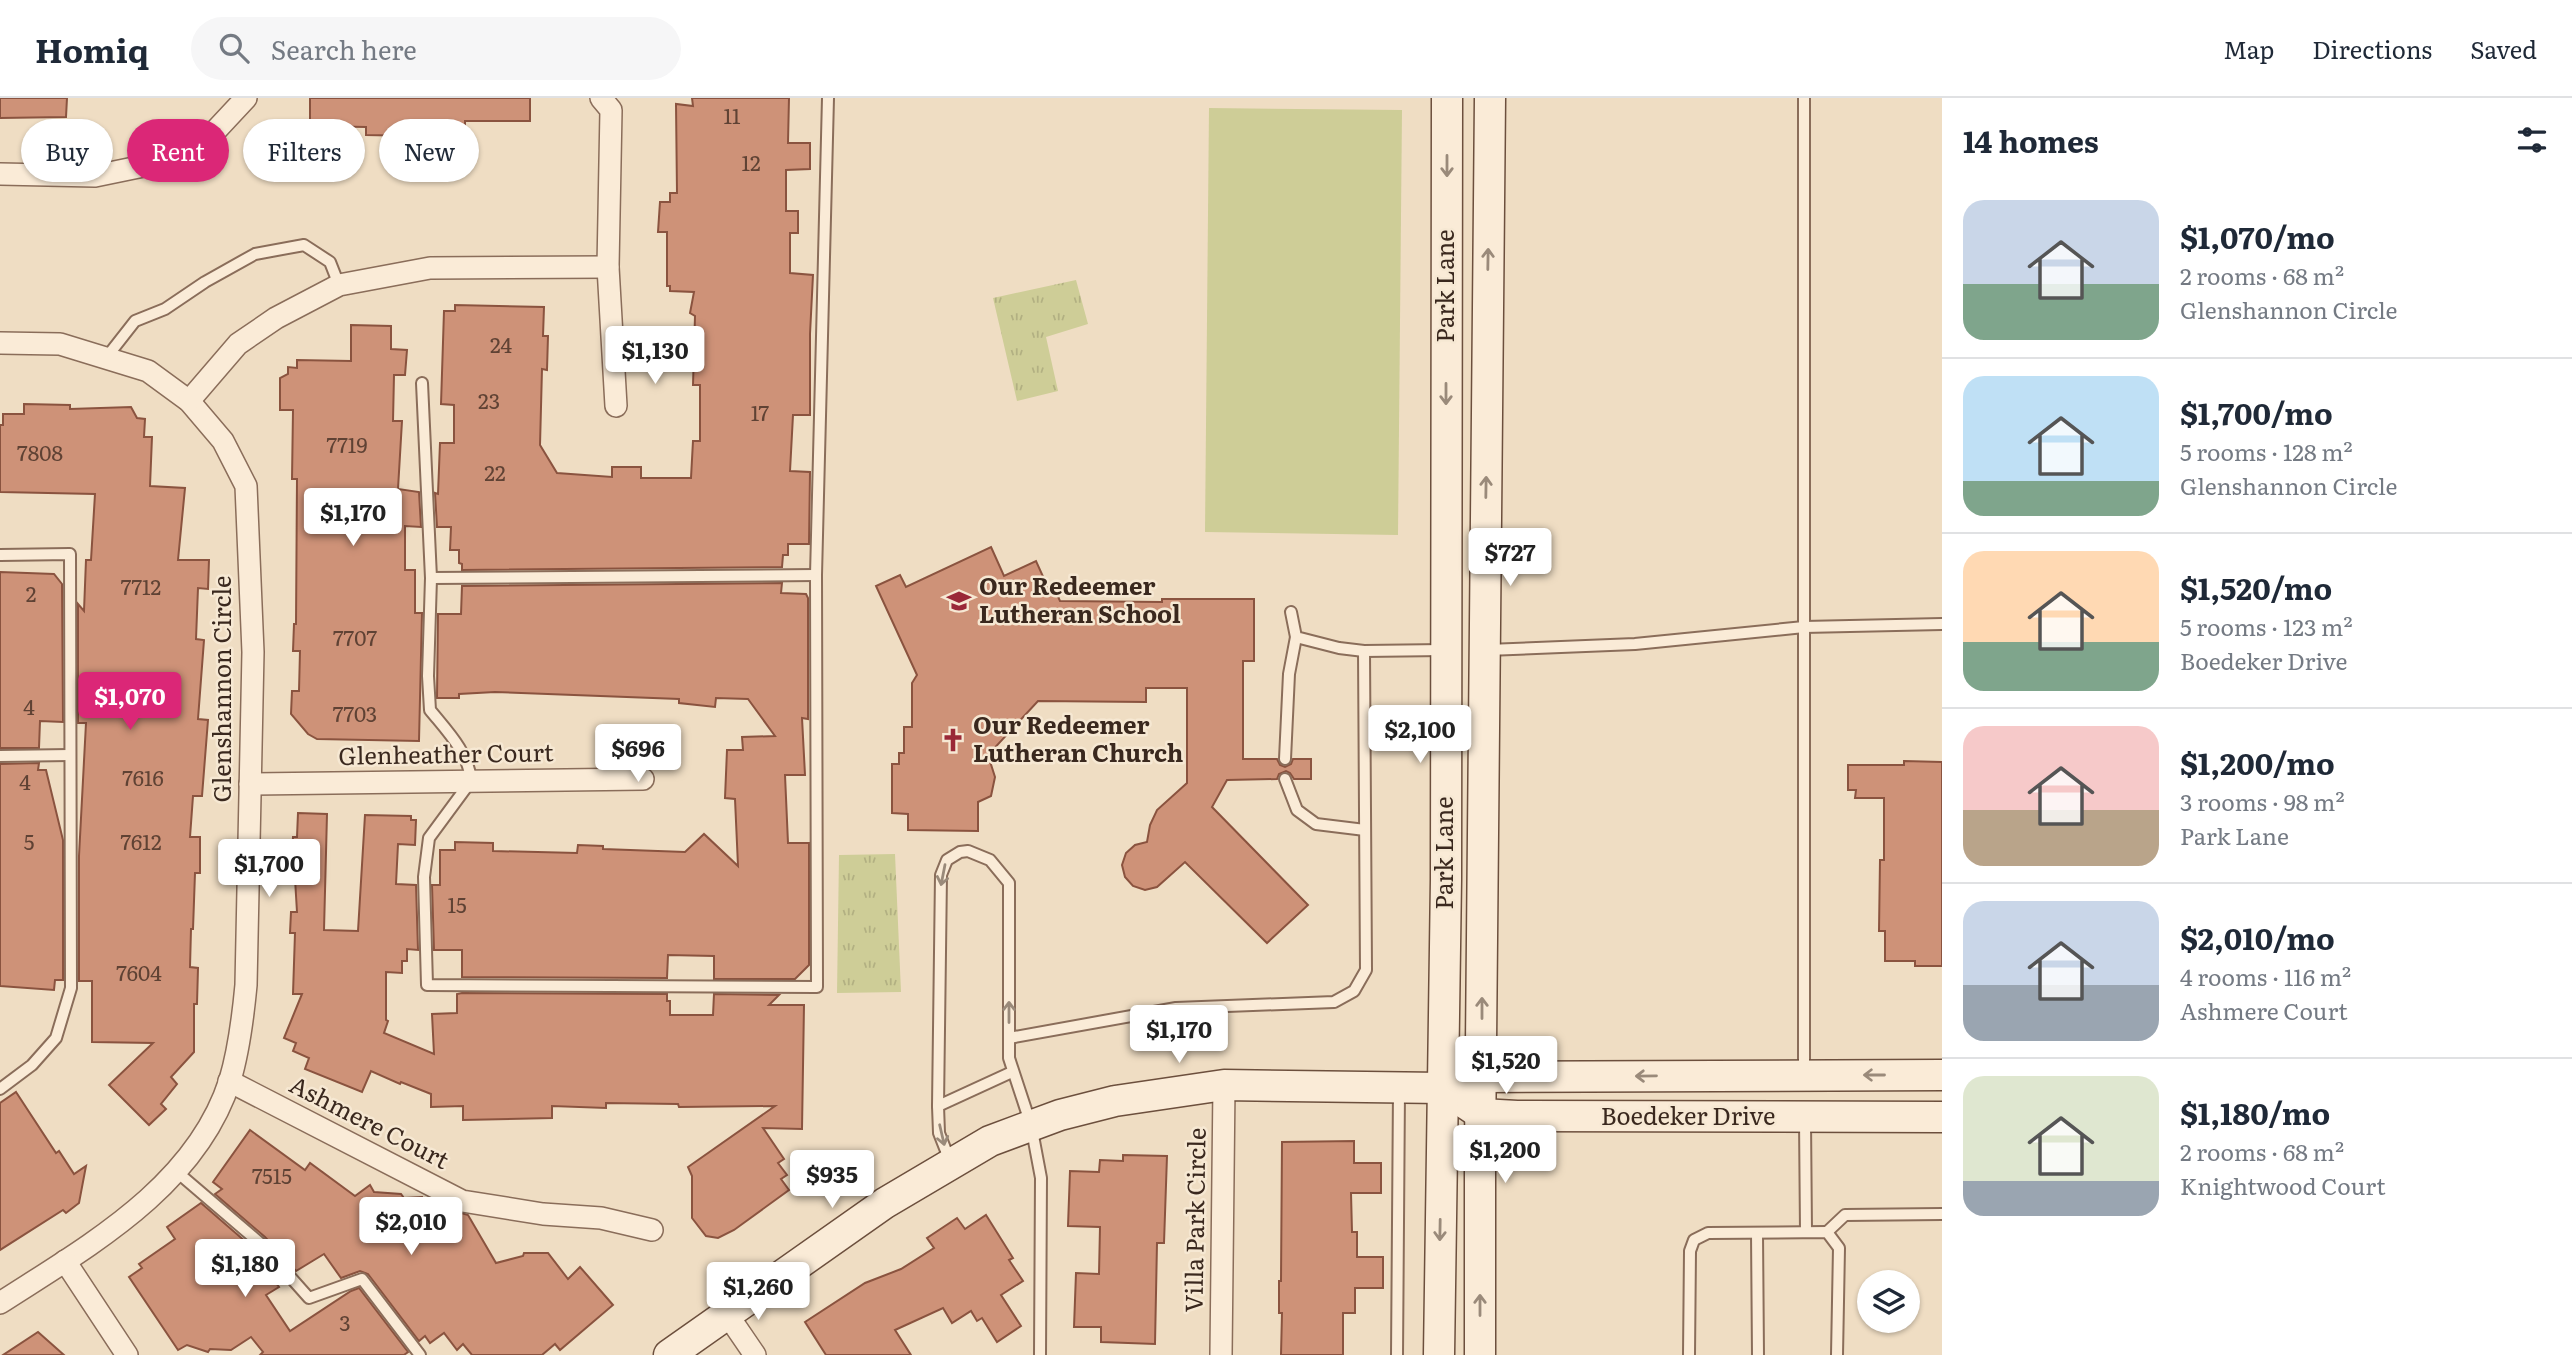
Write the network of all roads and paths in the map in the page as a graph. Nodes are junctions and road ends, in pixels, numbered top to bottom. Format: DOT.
graph roads {
  1 [pos="246,98"];
  2 [pos="828,98"];
  3 [pos="1447,98"];
  4 [pos="1490,98"];
  5 [pos="1804,98"];
  6 [pos="613,102"];
  7 [pos="0,174"];
  8 [pos="608,267"];
  9 [pos="339,285"];
  10 [pos="0,343"];
  11 [pos="106,358"];
  12 [pos="422,383"];
  13 [pos="189,401"];
  14 [pos="616,406"];
  15 [pos="0,555"];
  16 [pos="816,575"];
  17 [pos="431,578"];
  18 [pos="1291,612"];
  19 [pos="1942,624"];
  20 [pos="1804,627"];
  21 [pos="1296,637"];
  22 [pos="1445,650"];
  23 [pos="1484,650"];
  24 [pos="1364,651"];
  25 [pos="70,755"];
  26 [pos="0,756"];
  27 [pos="1285,760"];
  28 [pos="643,779"];
  29 [pos="1285,779"];
  30 [pos="471,781"];
  31 [pos="250,784"];
  32 [pos="1365,830"];
  33 [pos="1009,1038"];
  34 [pos="1012,1072"];
  35 [pos="1804,1074"];
  36 [pos="1942,1075"];
  37 [pos="1481,1077"];
  38 [pos="229,1081"];
  39 [pos="1224,1085"];
  40 [pos="1398,1087"];
  41 [pos="1442,1088"];
  42 [pos="0,1089"];
  43 [pos="938,1106"];
  44 [pos="1481,1114"];
  45 [pos="1804,1117"];
  46 [pos="1942,1117"];
  47 [pos="1031,1125"];
  48 [pos="951,1164"];
  49 [pos="177,1172"];
  50 [pos="1942,1214"];
  51 [pos="653,1230"];
  52 [pos="1806,1232"];
  53 [pos="1827,1232"];
  54 [pos="1757,1233"];
  55 [pos="65,1261"];
  56 [pos="0,1303"];
  57 [pos="727,1314"];
  58 [pos="127,1355"];
  59 [pos="419,1355"];
  60 [pos="669,1355"];
  61 [pos="755,1355"];
  62 [pos="1040,1355"];
  63 [pos="1221,1355"];
  64 [pos="1397,1355"];
  65 [pos="1439,1355"];
  66 [pos="1480,1355"];
  67 [pos="1689,1355"];
  68 [pos="1758,1355"];
  69 [pos="1837,1355"];
  1 -- 7 [label="street"];
  2 -- 16 [label="lane"];
  3 -- 22 [label="main road, Park Lane, one-way"];
  23 -- 4 [label="main road, Park Lane, one-way"];
  5 -- 20 [label="lane"];
  6 -- 8 [label="street"];
  8 -- 9 [label="street"];
  8 -- 14 [label="street"];
  9 -- 11 [label="lane"];
  9 -- 13 [label="street"];
  10 -- 11 [label="street, Glenshannon Circle"];
  11 -- 13 [label="street, Glenshannon Circle"];
  12 -- 17 [label="lane"];
  13 -- 31 [label="street, Glenshannon Circle"];
  15 -- 25 [label="lane"];
  16 -- 17 [label="lane"];
  16 -- 30 [label="lane"];
  17 -- 30 [label="lane"];
  18 -- 21 [label="lane"];
  19 -- 20 [label="lane"];
  20 -- 23 [label="lane"];
  20 -- 35 [label="lane"];
  21 -- 24 [label="lane"];
  21 -- 27 [label="lane"];
  22 -- 23 [label="main road"];
  22 -- 24 [label="lane"];
  22 -- 41 [label="main road, Park Lane"];
  37 -- 23 [label="main road, Park Lane, one-way"];
  24 -- 32 [label="lane"];
  25 -- 26 [label="lane"];
  25 -- 42 [label="lane"];
  28 -- 30 [label="street, Glenheather Court"];
  29 -- 32 [label="lane"];
  30 -- 31 [label="street, Glenheather Court"];
  31 -- 38 [label="street, Glenshannon Circle"];
  32 -- 33 [label="lane"];
  33 -- 34 [label="lane"];
  33 -- 43 [label="lane, one-way"];
  34 -- 43 [label="lane"];
  34 -- 47 [label="lane"];
  36 -- 35 [label="main road, Boedeker Drive, one-way"];
  35 -- 37 [label="main road, Boedeker Drive, one-way"];
  35 -- 45 [label="main road"];
  37 -- 41 [label="main road, Boedeker Drive"];
  37 -- 44 [label="main road, Park Lane"];
  38 -- 49 [label="street, Glenshannon Circle"];
  38 -- 51 [label="street, Ashmere Court"];
  39 -- 40 [label="main road, Boedeker Drive"];
  39 -- 47 [label="main road, Boedeker Drive"];
  39 -- 63 [label="street, Villa Park Circle"];
  40 -- 41 [label="main road, Boedeker Drive"];
  40 -- 64 [label="lane"];
  41 -- 44 [label="main road"];
  41 -- 65 [label="main road, Park Lane, one-way"];
  43 -- 48 [label="lane, one-way"];
  44 -- 45 [label="main road, Boedeker Drive"];
  66 -- 44 [label="main road, Park Lane, one-way"];
  45 -- 46 [label="main road, Boedeker Drive"];
  45 -- 52 [label="lane"];
  47 -- 48 [label="main road, Boedeker Drive"];
  47 -- 62 [label="lane"];
  48 -- 57 [label="main road, Boedeker Drive"];
  49 -- 55 [label="street, Glenshannon Circle"];
  49 -- 59 [label="lane"];
  50 -- 53 [label="lane"];
  52 -- 53 [label="lane"];
  52 -- 54 [label="lane"];
  53 -- 69 [label="lane"];
  54 -- 67 [label="lane"];
  54 -- 68 [label="lane"];
  55 -- 56 [label="street, Glenshannon Circle"];
  55 -- 58 [label="street"];
  57 -- 60 [label="main road, Boedeker Drive"];
  57 -- 61 [label="street"];
}
